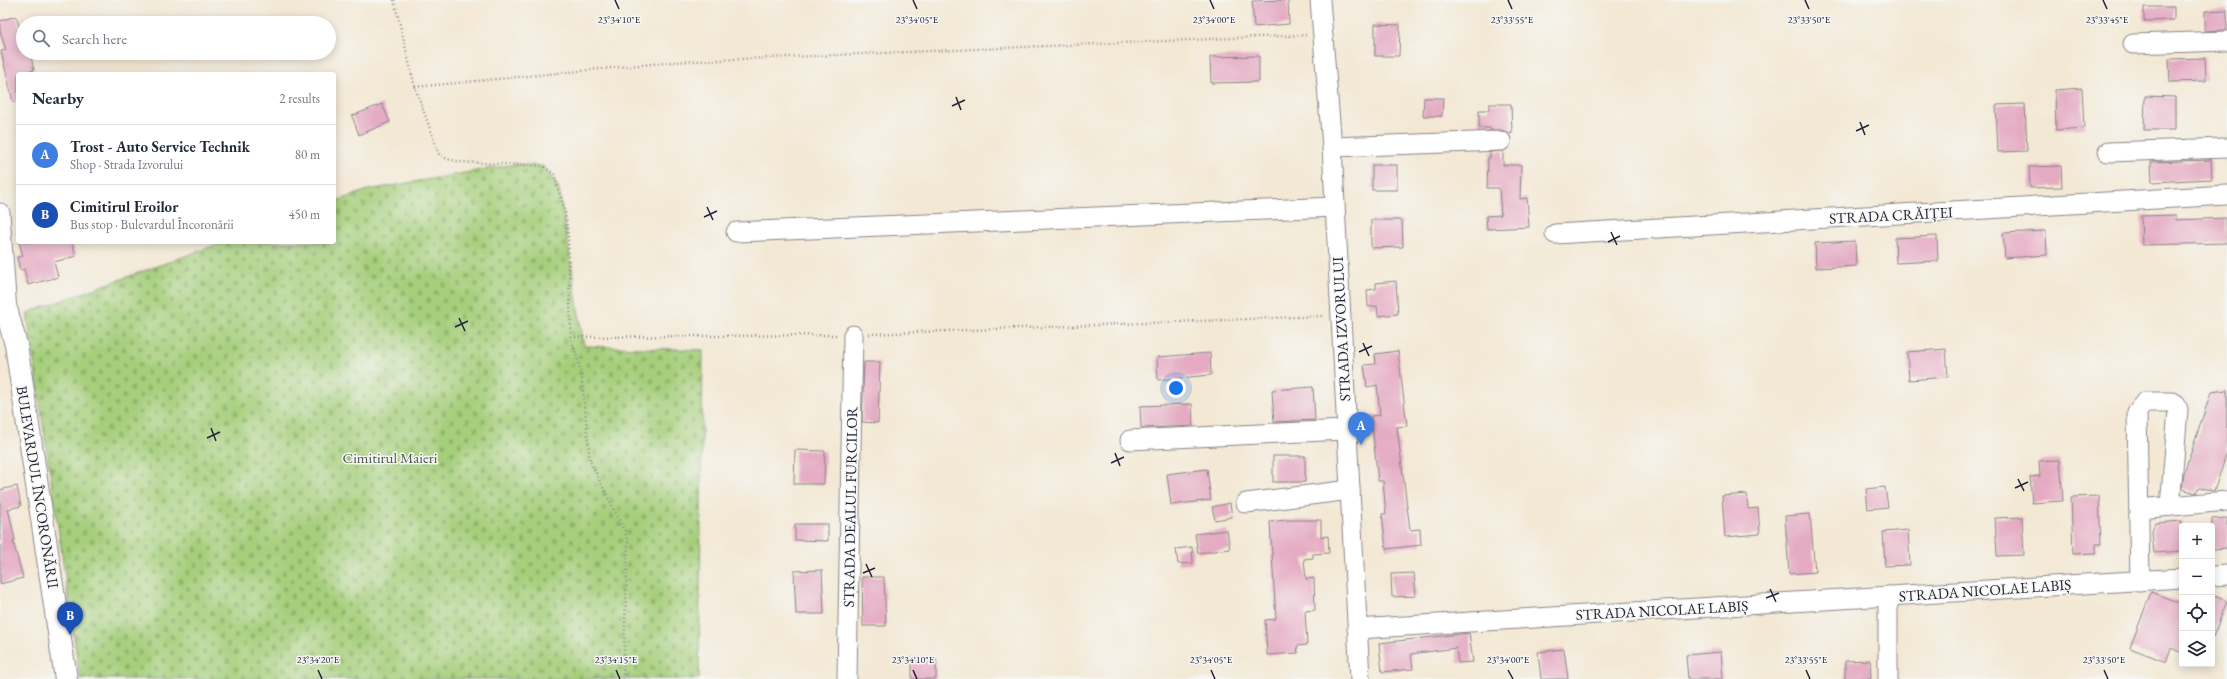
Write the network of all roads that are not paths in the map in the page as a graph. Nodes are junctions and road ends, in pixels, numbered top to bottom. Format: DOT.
graph roads {
  1 [pos="1320,0"];
  2 [pos="2227,41"];
  3 [pos="2133,44"];
  4 [pos="1501,141"];
  5 [pos="1332,147"];
  6 [pos="2227,148"];
  7 [pos="2108,152"];
  8 [pos="2227,195"];
  9 [pos="1335,208"];
  10 [pos="0,212"];
  11 [pos="736,232"];
  12 [pos="1555,234"];
  13 [pos="4,305"];
  14 [pos="852,335"];
  15 [pos="1346,430"];
  16 [pos="1130,440"];
  17 [pos="1350,490"];
  18 [pos="2227,501"];
  19 [pos="1246,503"];
  20 [pos="2170,506"];
  21 [pos="2139,509"];
  22 [pos="2227,575"];
  23 [pos="2215,576"];
  24 [pos="2179,578"];
  25 [pos="2140,580"];
  26 [pos="1888,596"];
  27 [pos="1357,629"];
  28 [pos="66,679"];
  29 [pos="847,679"];
  30 [pos="1360,679"];
  31 [pos="1888,679"];
  1 -- 5 [label="street, STRADA IZVORULUI"];
  2 -- 3 [label="street"];
  4 -- 5 [label="street"];
  5 -- 9 [label="street, STRADA IZVORULUI"];
  6 -- 7 [label="street"];
  8 -- 12 [label="street, STRADA CRĂIȚEI"];
  9 -- 11 [label="street"];
  9 -- 15 [label="street, STRADA IZVORULUI"];
  10 -- 13 [label="street"];
  13 -- 28 [label="main road, BULEVARDUL ÎNCORONĂRII"];
  14 -- 29 [label="street, STRADA DEALUL FURCILOR"];
  15 -- 16 [label="street"];
  15 -- 17 [label="street, STRADA IZVORULUI"];
  17 -- 19 [label="street"];
  17 -- 27 [label="street, STRADA IZVORULUI"];
  18 -- 20 [label="street"];
  20 -- 21 [label="street"];
  20 -- 21 [label="street"];
  21 -- 25 [label="street"];
  22 -- 23 [label="street"];
  24 -- 25 [label="street, STRADA NICOLAE LABIȘ"];
  25 -- 26 [label="street, STRADA NICOLAE LABIȘ"];
  26 -- 27 [label="street, STRADA NICOLAE LABIȘ"];
  26 -- 31 [label="street"];
  27 -- 30 [label="street, STRADA IZVORULUI"];
}
